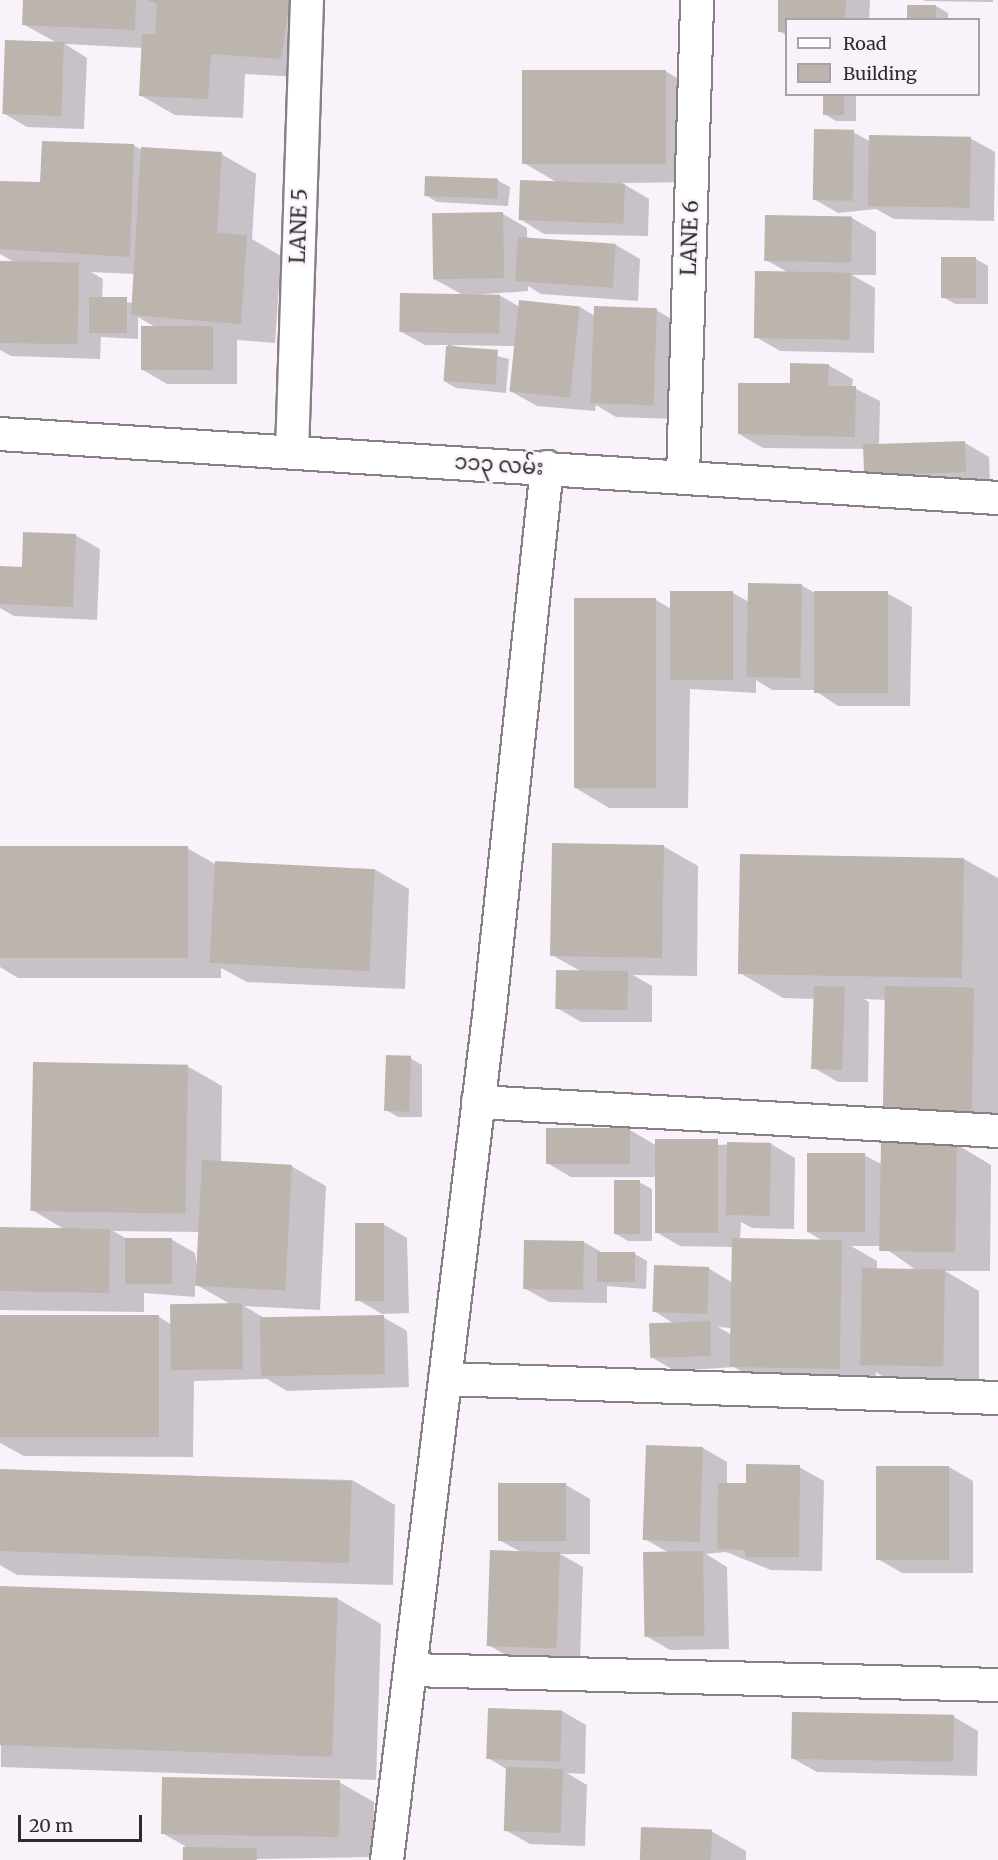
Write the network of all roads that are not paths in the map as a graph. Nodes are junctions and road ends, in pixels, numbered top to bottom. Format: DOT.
graph roads {
  1 [pos="306,0"];
  2 [pos="697,0"];
  3 [pos="0,434"];
  4 [pos="292,452"];
  5 [pos="547,468"];
  6 [pos="683,476"];
  7 [pos="998,498"];
  8 [pos="478,1102"];
  9 [pos="998,1131"];
  10 [pos="445,1379"];
  11 [pos="998,1398"];
  12 [pos="410,1670"];
  13 [pos="998,1685"];
  14 [pos="387,1860"];
  1 -- 4 [label="street, LANE 5"];
  2 -- 6 [label="street, LANE 6"];
  3 -- 4 [label="street, ၁၁၃ လမ်း"];
  4 -- 5 [label="street, ၁၁၃ လမ်း"];
  5 -- 6 [label="street, ၁၁၃ လမ်း"];
  5 -- 8 [label="street"];
  6 -- 7 [label="street, ၁၁၃ လမ်း"];
  8 -- 9 [label="street"];
  8 -- 10 [label="street"];
  10 -- 11 [label="street"];
  10 -- 12 [label="street"];
  12 -- 13 [label="street"];
  12 -- 14 [label="street"];
}
